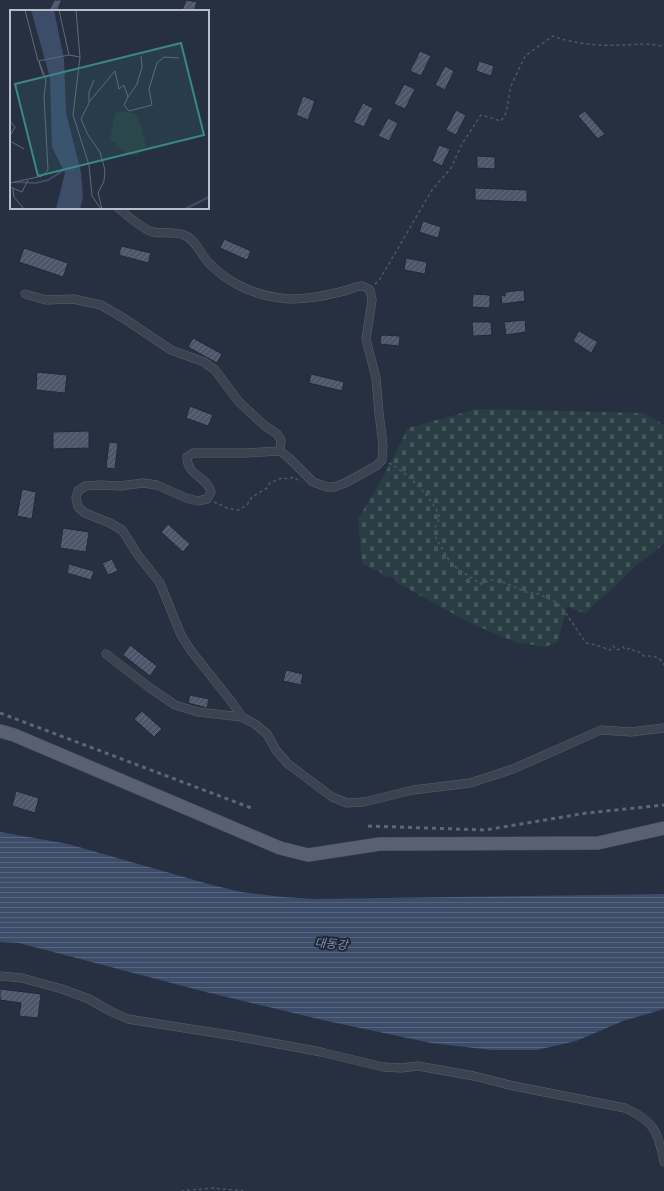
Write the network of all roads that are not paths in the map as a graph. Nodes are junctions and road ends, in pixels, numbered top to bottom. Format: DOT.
graph roads {
  1 [pos="119,209"];
  2 [pos="24,294"];
  3 [pos="280,451"];
  4 [pos="106,654"];
  5 [pos="242,717"];
  6 [pos="664,728"];
  7 [pos="0,731"];
  8 [pos="664,828"];
  9 [pos="0,976"];
  10 [pos="664,1162"];
  1 -- 3 [label="street"];
  2 -- 3 [label="street"];
  3 -- 5 [label="street"];
  4 -- 5 [label="street"];
  5 -- 6 [label="street"];
  7 -- 8 [label="main road"];
  9 -- 10 [label="street"];
}
